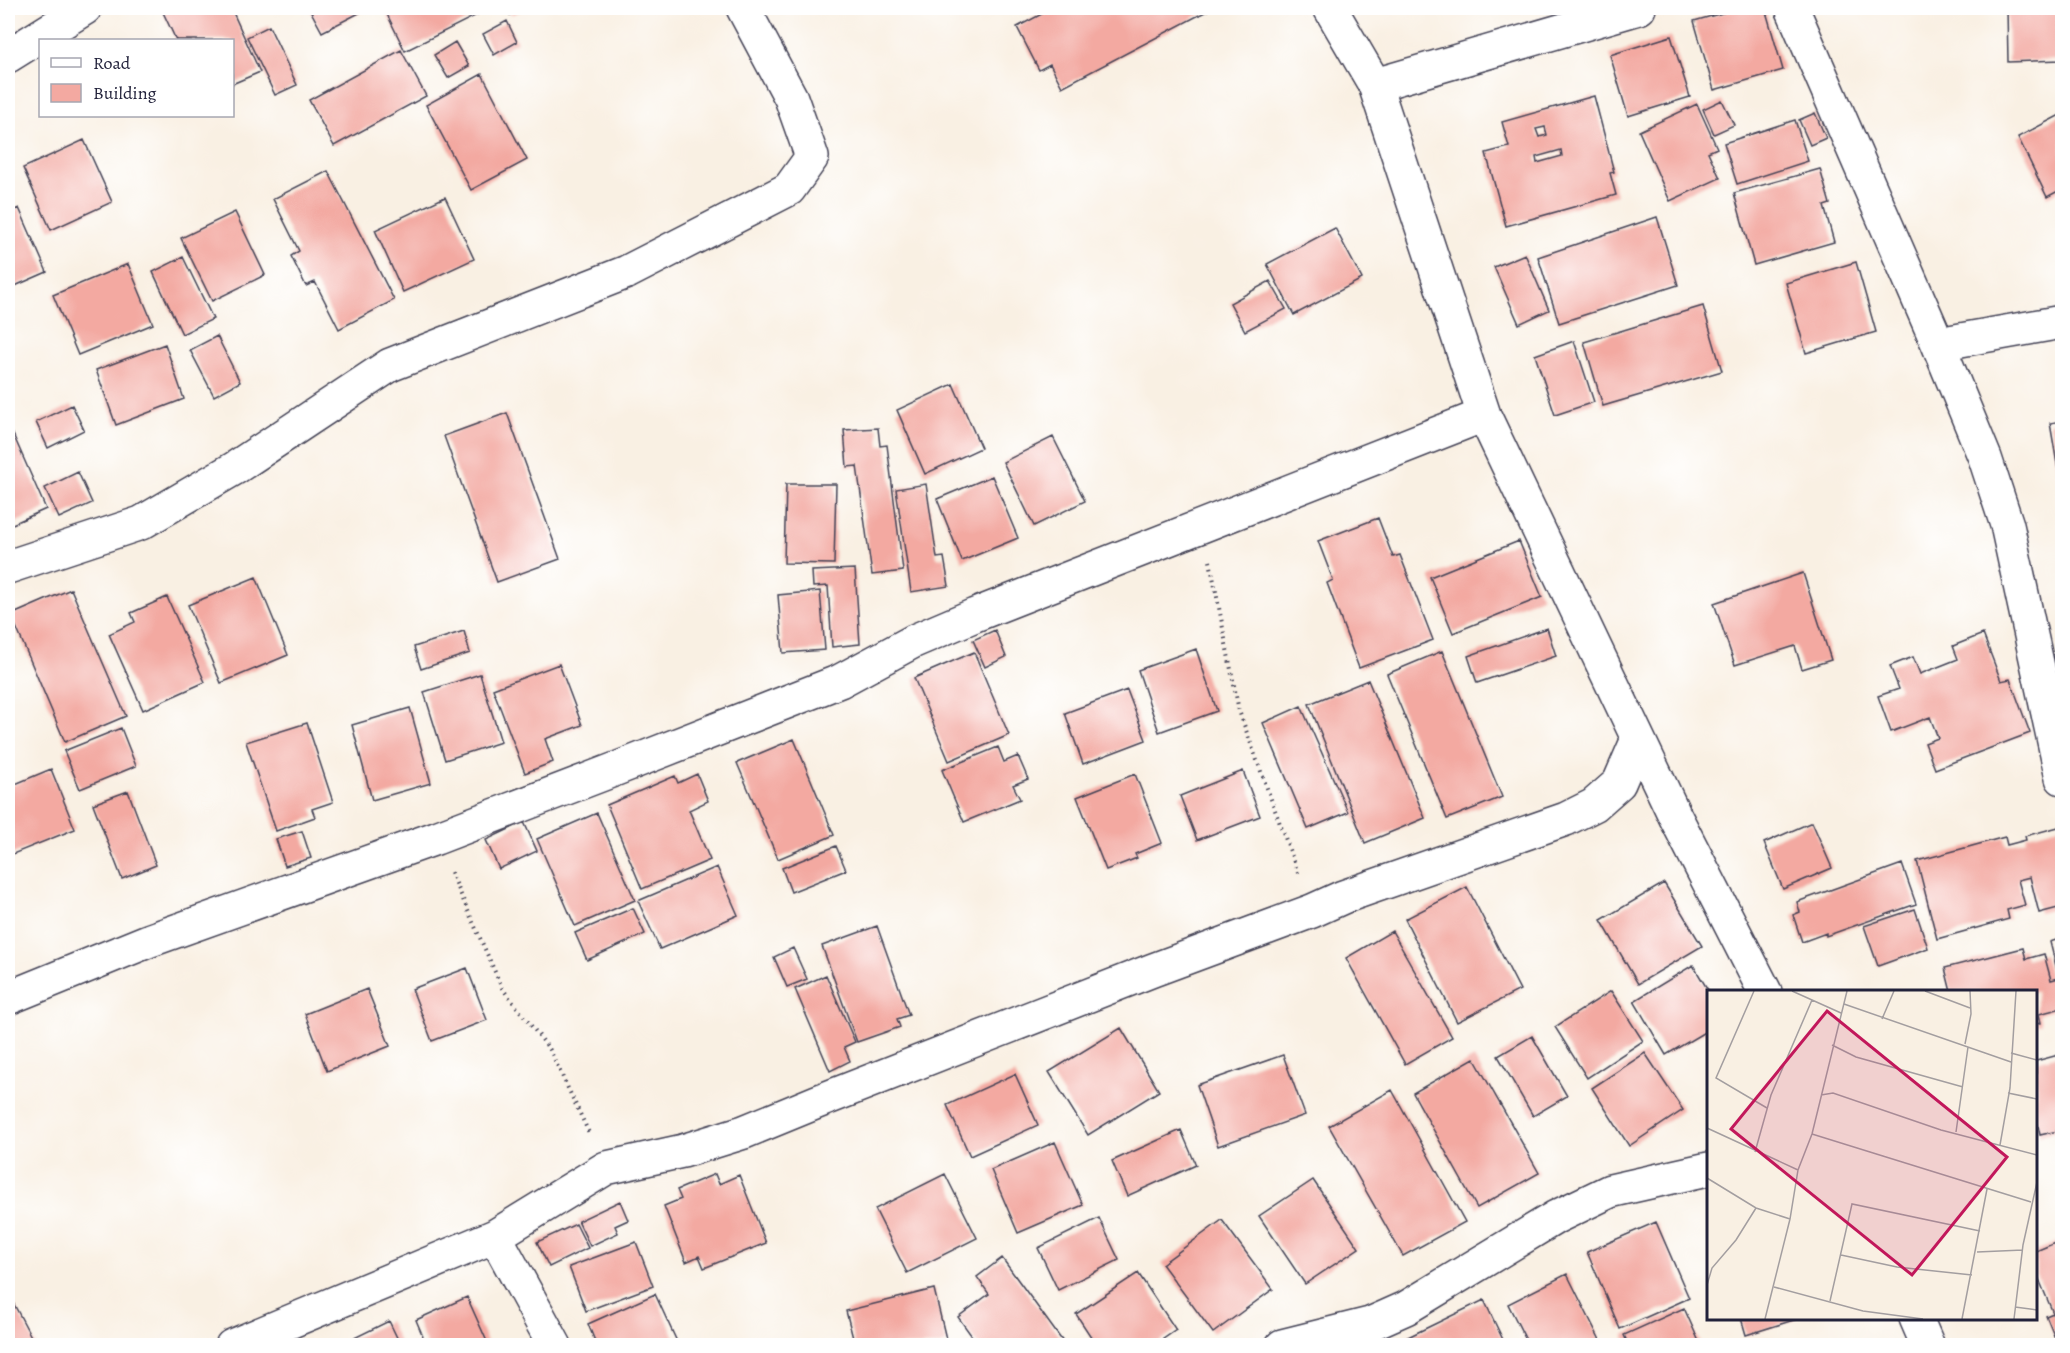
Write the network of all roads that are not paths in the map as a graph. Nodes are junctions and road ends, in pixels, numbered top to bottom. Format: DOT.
graph roads {
  1 [pos="85,8"];
  2 [pos="743,8"];
  3 [pos="1330,8"];
  4 [pos="1639,8"];
  5 [pos="1792,8"];
  6 [pos="8,56"];
  7 [pos="1375,85"];
  8 [pos="2062,322"];
  9 [pos="1938,344"];
  10 [pos="1484,416"];
  11 [pos="8,567"];
  12 [pos="1638,739"];
  13 [pos="2062,778"];
  14 [pos="1764,990"];
  15 [pos="8,998"];
  16 [pos="1707,1169"];
  17 [pos="495,1236"];
  18 [pos="1917,1320"];
  19 [pos="232,1346"];
  20 [pos="555,1346"];
  21 [pos="1281,1346"];
  22 [pos="1928,1346"];
  1 -- 6 [label="street"];
  2 -- 11 [label="street"];
  3 -- 7 [label="street"];
  4 -- 7 [label="street"];
  5 -- 9 [label="street"];
  7 -- 10 [label="street"];
  8 -- 9 [label="street"];
  9 -- 13 [label="street"];
  10 -- 12 [label="street"];
  10 -- 15 [label="street"];
  12 -- 14 [label="street"];
  12 -- 17 [label="street"];
  16 -- 21 [label="street"];
  17 -- 19 [label="street"];
  17 -- 20 [label="street"];
  18 -- 22 [label="street"];
}
